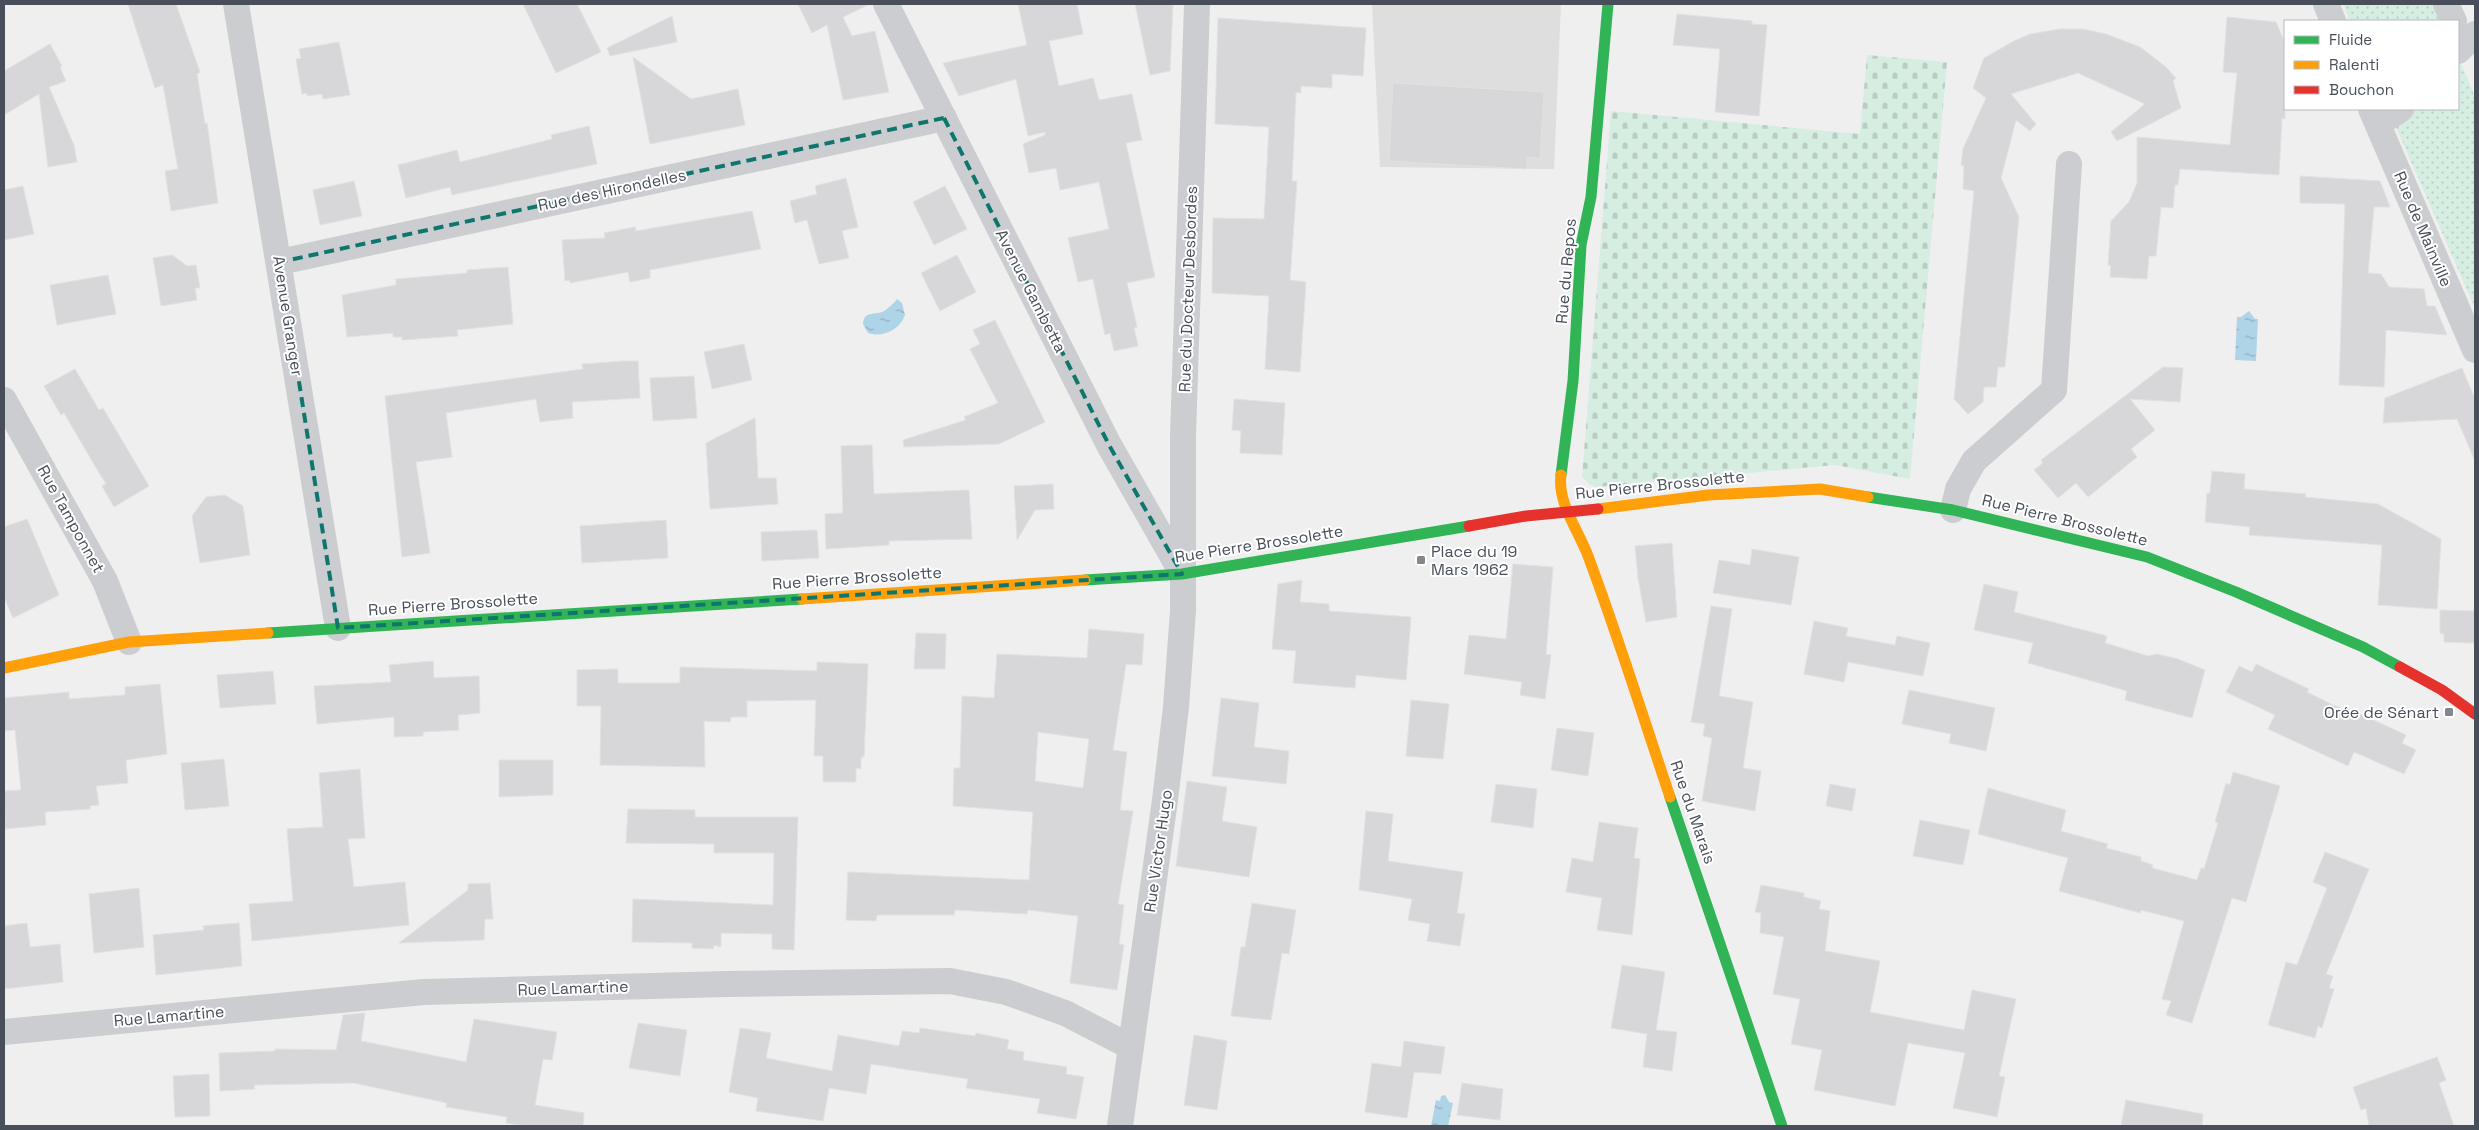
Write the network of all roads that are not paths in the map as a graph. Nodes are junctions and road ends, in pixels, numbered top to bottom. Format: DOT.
graph roads {
  1 [pos="236,4"];
  2 [pos="886,4"];
  3 [pos="1197,4"];
  4 [pos="1608,4"];
  5 [pos="2326,4"];
  6 [pos="2446,4"];
  7 [pos="2333,20"];
  8 [pos="2454,20"];
  9 [pos="2397,110"];
  10 [pos="2374,116"];
  11 [pos="944,118"];
  12 [pos="2069,164"];
  13 [pos="280,262"];
  14 [pos="2475,350"];
  15 [pos="4,400"];
  16 [pos="1953,510"];
  17 [pos="1568,511"];
  18 [pos="1182,574"];
  19 [pos="338,628"];
  20 [pos="130,642"];
  21 [pos="4,668"];
  22 [pos="2475,714"];
  23 [pos="4,1032"];
  24 [pos="1131,1047"];
  25 [pos="1120,1126"];
  26 [pos="1782,1126"];
  1 -- 13 [label="street, Avenue Granger"];
  2 -- 11 [label="street, Avenue Gambetta"];
  3 -- 18 [label="street, Rue du Docteur Desbordes"];
  4 -- 17 [label="street, Rue du Repos"];
  5 -- 7 [label="street"];
  6 -- 8 [label="street"];
  9 -- 10 [label="street"];
  10 -- 14 [label="street, Rue de Mainville"];
  11 -- 13 [label="street, Rue des Hirondelles"];
  11 -- 18 [label="street, Avenue Gambetta"];
  12 -- 16 [label="street"];
  13 -- 19 [label="street, Avenue Granger"];
  15 -- 20 [label="street, Rue Tamponnet"];
  16 -- 17 [label="street, Rue Pierre Brossolette"];
  16 -- 22 [label="street, Rue Pierre Brossolette"];
  17 -- 18 [label="street, Rue Pierre Brossolette"];
  17 -- 26 [label="street, Rue du Marais"];
  18 -- 19 [label="street, Rue Pierre Brossolette"];
  18 -- 24 [label="street, Rue Victor Hugo"];
  19 -- 20 [label="street, Rue Pierre Brossolette"];
  20 -- 21 [label="street, Rue Pierre Brossolette"];
  23 -- 24 [label="street, Rue Lamartine"];
  24 -- 25 [label="street, Rue Victor Hugo"];
}
